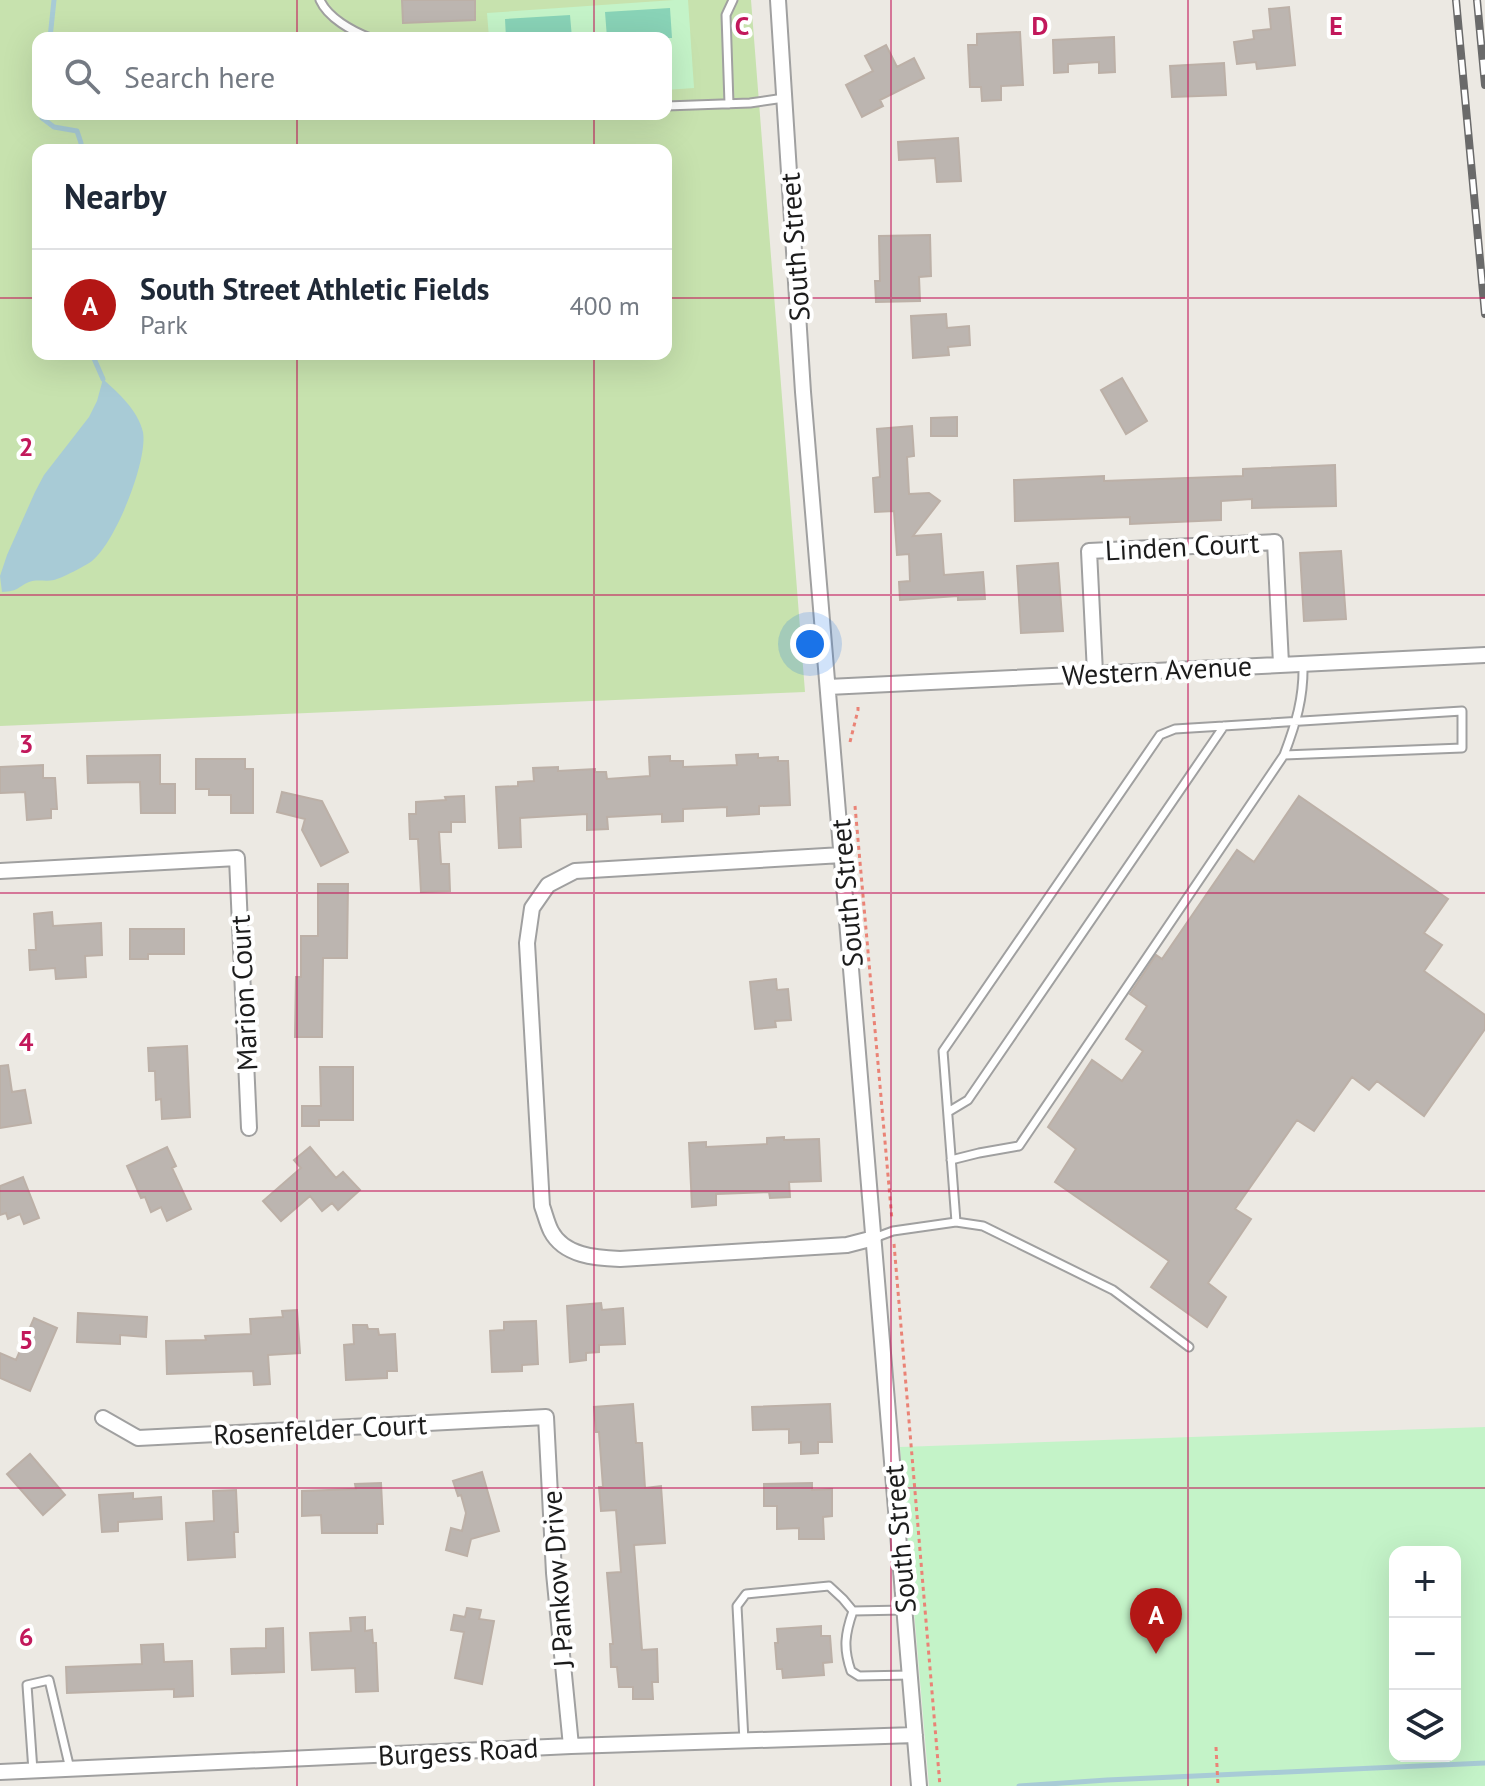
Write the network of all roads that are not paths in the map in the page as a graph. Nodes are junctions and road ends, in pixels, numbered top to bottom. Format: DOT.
graph roads {
  1 [pos="320,0"];
  2 [pos="733,0"];
  3 [pos="778,0"];
  4 [pos="356,32"];
  5 [pos="784,98"];
  6 [pos="729,104"];
  7 [pos="672,106"];
  8 [pos="1485,655"];
  9 [pos="1303,663"];
  10 [pos="1281,664"];
  11 [pos="1095,673"];
  12 [pos="828,687"];
  13 [pos="1297,721"];
  14 [pos="1224,726"];
  15 [pos="1284,755"];
  16 [pos="842,855"];
  17 [pos="0,871"];
  18 [pos="948,1112"];
  19 [pos="249,1128"];
  20 [pos="951,1160"];
  21 [pos="956,1222"];
  22 [pos="874,1238"];
  23 [pos="1189,1347"];
  24 [pos="542,1417"];
  25 [pos="103,1418"];
  26 [pos="905,1610"];
  27 [pos="853,1611"];
  28 [pos="911,1675"];
  29 [pos="915,1735"];
  30 [pos="744,1741"];
  31 [pos="571,1746"];
  32 [pos="70,1769"];
  33 [pos="33,1771"];
  34 [pos="0,1772"];
  35 [pos="919,1786"];
  1 -- 4 [label="lane"];
  2 -- 6 [label="lane"];
  3 -- 5 [label="street, South Street"];
  5 -- 6 [label="lane"];
  5 -- 12 [label="street, South Street"];
  6 -- 7 [label="lane"];
  8 -- 9 [label="street, Western Avenue"];
  9 -- 10 [label="street, Western Avenue"];
  9 -- 13 [label="lane"];
  10 -- 11 [label="street, Western Avenue"];
  10 -- 11 [label="street, Linden Court"];
  11 -- 12 [label="street, Western Avenue"];
  12 -- 16 [label="street, South Street"];
  13 -- 14 [label="lane"];
  13 -- 15 [label="lane"];
  13 -- 15 [label="lane"];
  14 -- 18 [label="lane"];
  14 -- 18 [label="lane"];
  15 -- 20 [label="lane"];
  16 -- 22 [label="street, South Street"];
  16 -- 22 [label="street"];
  17 -- 19 [label="street, Marion Court"];
  18 -- 20 [label="lane"];
  20 -- 21 [label="lane"];
  21 -- 22 [label="lane"];
  21 -- 23 [label="lane"];
  22 -- 26 [label="street, South Street"];
  24 -- 25 [label="street, Rosenfelder Court"];
  24 -- 31 [label="street, J Pankow Drive"];
  26 -- 27 [label="lane"];
  26 -- 28 [label="street, South Street"];
  27 -- 28 [label="lane"];
  27 -- 30 [label="lane"];
  28 -- 29 [label="street, South Street"];
  29 -- 30 [label="street, Burgess Road"];
  29 -- 35 [label="street, South Street"];
  30 -- 31 [label="street, Burgess Road"];
  31 -- 32 [label="street, Burgess Road"];
  32 -- 33 [label="street, Burgess Road"];
  32 -- 33 [label="lane"];
  33 -- 34 [label="street, Burgess Road"];
}
